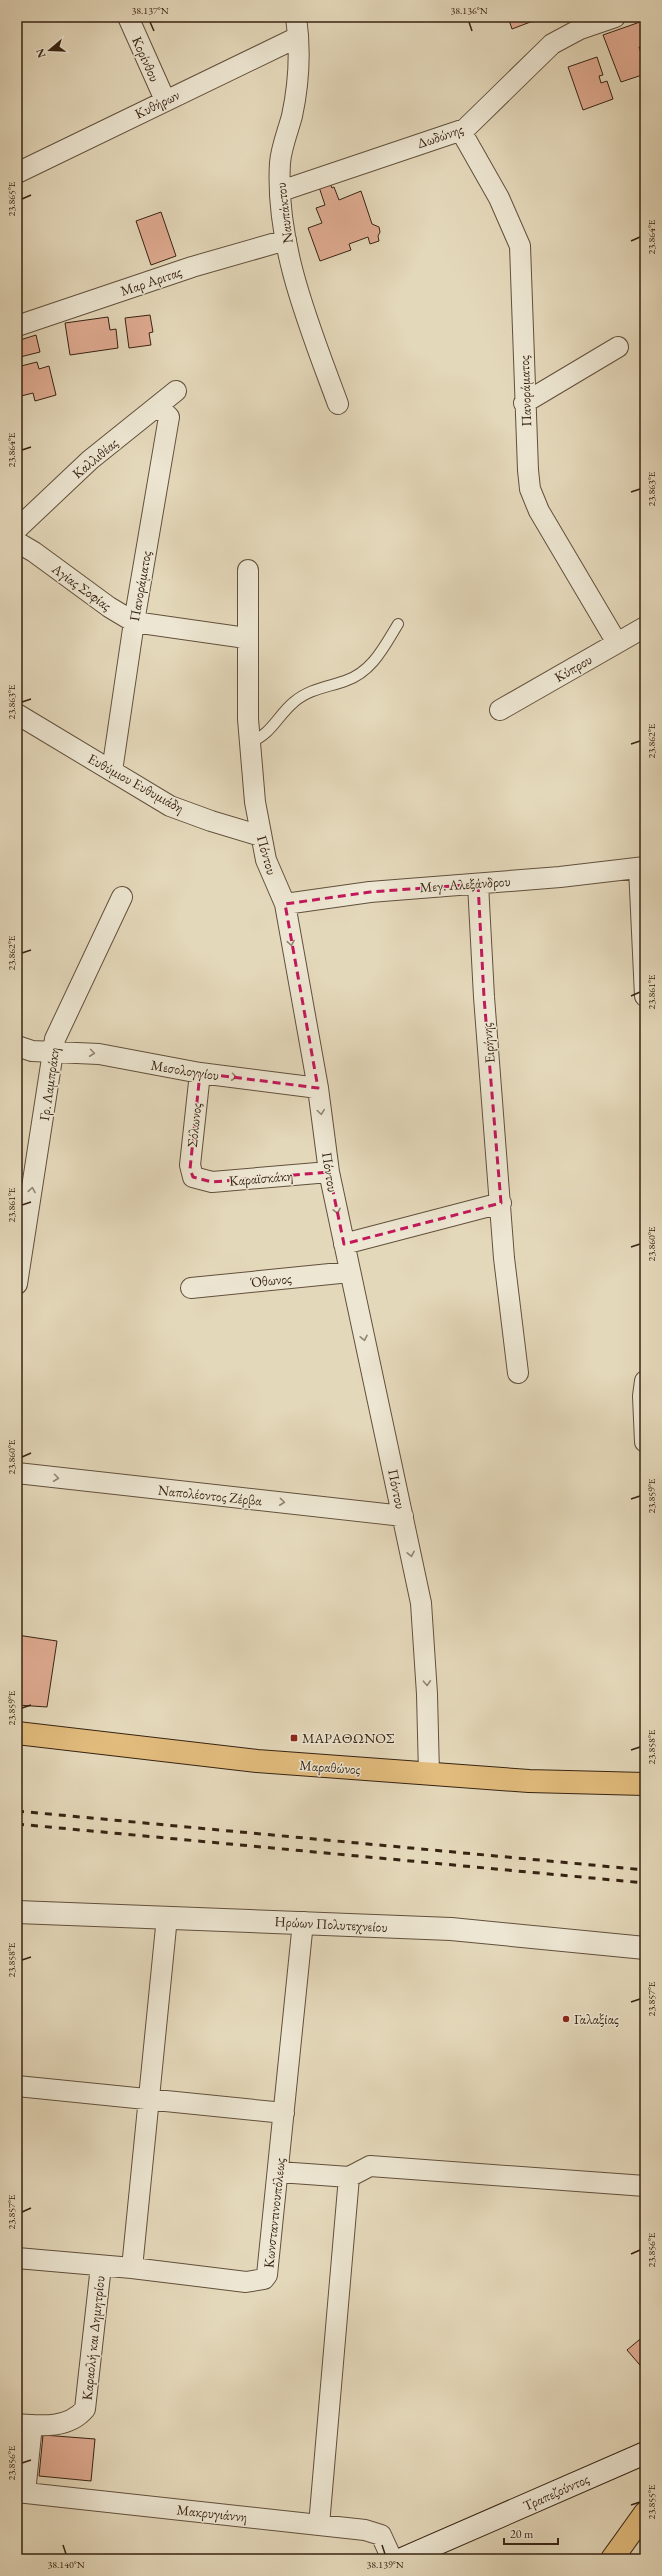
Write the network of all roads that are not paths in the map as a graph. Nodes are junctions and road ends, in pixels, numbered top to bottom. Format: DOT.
graph roads {
  1 [pos="128,17"];
  2 [pos="296,17"];
  3 [pos="615,17"];
  4 [pos="298,37"];
  5 [pos="165,100"];
  6 [pos="461,130"];
  7 [pos="17,173"];
  8 [pos="281,190"];
  9 [pos="286,240"];
  10 [pos="17,326"];
  11 [pos="618,347"];
  12 [pos="176,391"];
  13 [pos="524,402"];
  14 [pos="338,404"];
  15 [pos="158,406"];
  16 [pos="17,529"];
  17 [pos="17,542"];
  18 [pos="248,570"];
  19 [pos="134,622"];
  20 [pos="398,624"];
  21 [pos="645,627"];
  22 [pos="246,638"];
  23 [pos="617,643"];
  24 [pos="500,710"];
  25 [pos="17,714"];
  26 [pos="250,742"];
  27 [pos="112,771"];
  28 [pos="261,836"];
  29 [pos="642,867"];
  30 [pos="478,884"];
  31 [pos="122,897"];
  32 [pos="285,904"];
  33 [pos="645,996"];
  34 [pos="17,1046"];
  35 [pos="53,1051"];
  36 [pos="200,1073"];
  37 [pos="318,1088"];
  38 [pos="329,1172"];
  39 [pos="193,1177"];
  40 [pos="501,1203"];
  41 [pos="344,1244"];
  42 [pos="19,1263"];
  43 [pos="350,1272"];
  44 [pos="17,1284"];
  45 [pos="191,1288"];
  46 [pos="518,1373"];
  47 [pos="645,1381"];
  48 [pos="645,1442"];
  49 [pos="17,1473"];
  50 [pos="403,1516"];
  51 [pos="17,1733"];
  52 [pos="429,1774"];
  53 [pos="645,1784"];
  54 [pos="17,1912"];
  55 [pos="167,1918"];
  56 [pos="303,1922"];
  57 [pos="645,1948"];
  58 [pos="17,2086"];
  59 [pos="149,2099"];
  60 [pos="284,2113"];
  61 [pos="279,2172"];
  62 [pos="349,2177"];
  63 [pos="645,2186"];
  64 [pos="17,2258"];
  65 [pos="101,2266"];
  66 [pos="132,2268"];
  67 [pos="25,2425"];
  68 [pos="645,2453"];
  69 [pos="21,2493"];
  70 [pos="645,2513"];
  71 [pos="319,2525"];
  72 [pos="392,2559"];
  73 [pos="402,2559"];
  74 [pos="612,2559"];
  1 -- 5 [label="street, Κορίνθου"];
  2 -- 4 [label="street, Ναυπάκτου"];
  3 -- 6 [label="street, Δωδώνης"];
  4 -- 5 [label="street, Κυθήρων"];
  4 -- 8 [label="street, Ναυπάκτου"];
  5 -- 7 [label="street, Κυθήρων"];
  6 -- 8 [label="street, Δωδώνης"];
  6 -- 13 [label="street, Πανοράματος"];
  8 -- 9 [label="street, Ναυπάκτου"];
  9 -- 10 [label="street, Μαρ Αριτας"];
  9 -- 14 [label="street, Ναυπάκτου"];
  11 -- 13 [label="street"];
  12 -- 15 [label="street, Καλλιθέας"];
  13 -- 23 [label="street, Πανοράματος"];
  15 -- 16 [label="street, Καλλιθέας"];
  15 -- 19 [label="street, Πανοράματος"];
  17 -- 19 [label="street, Αγίας Σοφίας"];
  18 -- 22 [label="street, Πόντου"];
  19 -- 22 [label="street, Αγίας Σοφίας"];
  19 -- 27 [label="street, Πανοράματος"];
  20 -- 26 [label="lane"];
  21 -- 23 [label="street, Κύπρου"];
  22 -- 26 [label="street, Πόντου"];
  23 -- 24 [label="street, Κύπρου"];
  25 -- 27 [label="street, Ευθύμιου Ευθυμιάδη"];
  26 -- 28 [label="street, Πόντου"];
  27 -- 28 [label="street, Ευθύμιου Ευθυμιάδη"];
  28 -- 32 [label="street, Πόντου"];
  29 -- 30 [label="street, Μεγ. Αλεξάνδρου"];
  29 -- 33 [label="street"];
  30 -- 32 [label="street, Μεγ. Αλεξάνδρου"];
  30 -- 40 [label="street, Ειρήνης"];
  31 -- 35 [label="street, Γρ. Λαμπράκη"];
  32 -- 37 [label="street, Πόντου, one-way"];
  34 -- 35 [label="street, Μεσολογγίου"];
  35 -- 36 [label="street, Μεσολογγίου, one-way"];
  42 -- 35 [label="street, Γρ. Λαμπράκη, one-way"];
  36 -- 37 [label="street, Μεσολογγίου, one-way"];
  36 -- 39 [label="street, Σόλωνος"];
  37 -- 38 [label="street, Πόντου, one-way"];
  38 -- 39 [label="street, Καραϊσκάκη"];
  38 -- 41 [label="street, Πόντου, one-way"];
  40 -- 41 [label="street"];
  40 -- 46 [label="street, Ειρήνης"];
  41 -- 43 [label="street, Πόντου"];
  42 -- 44 [label="street, Γρ. Λαμπράκη"];
  43 -- 45 [label="street, Όθωνος"];
  43 -- 50 [label="street, Πόντου, one-way"];
  47 -- 48 [label="street"];
  49 -- 50 [label="street, Ναπολέοντος Ζέρβα, one-way"];
  50 -- 52 [label="street, Πόντου, one-way"];
  51 -- 52 [label="main road, Μαραθώνος"];
  52 -- 53 [label="main road, Μαραθώνος"];
  54 -- 55 [label="street, Ηρώων Πολυτεχνείου"];
  55 -- 56 [label="street, Ηρώων Πολυτεχνείου"];
  55 -- 59 [label="street"];
  56 -- 57 [label="street, Ηρώων Πολυτεχνείου"];
  56 -- 60 [label="street, Κωνσταντινουπόλεως"];
  58 -- 59 [label="street"];
  59 -- 60 [label="street"];
  59 -- 66 [label="street"];
  60 -- 61 [label="street, Κωνσταντινουπόλεως"];
  61 -- 62 [label="street"];
  61 -- 66 [label="street, Κωνσταντινουπόλεως"];
  62 -- 63 [label="street"];
  62 -- 71 [label="street"];
  64 -- 65 [label="street, Κωνσταντινουπόλεως"];
  65 -- 66 [label="street, Κωνσταντινουπόλεως"];
  65 -- 67 [label="street, Καραολή και Δημητρίου"];
  67 -- 69 [label="street"];
  68 -- 73 [label="street, Τραπεζούντος"];
  69 -- 71 [label="street, Μακρυγιάννη"];
  70 -- 74 [label="main road"];
  71 -- 72 [label="street, Μακρυγιάννη"];
}
